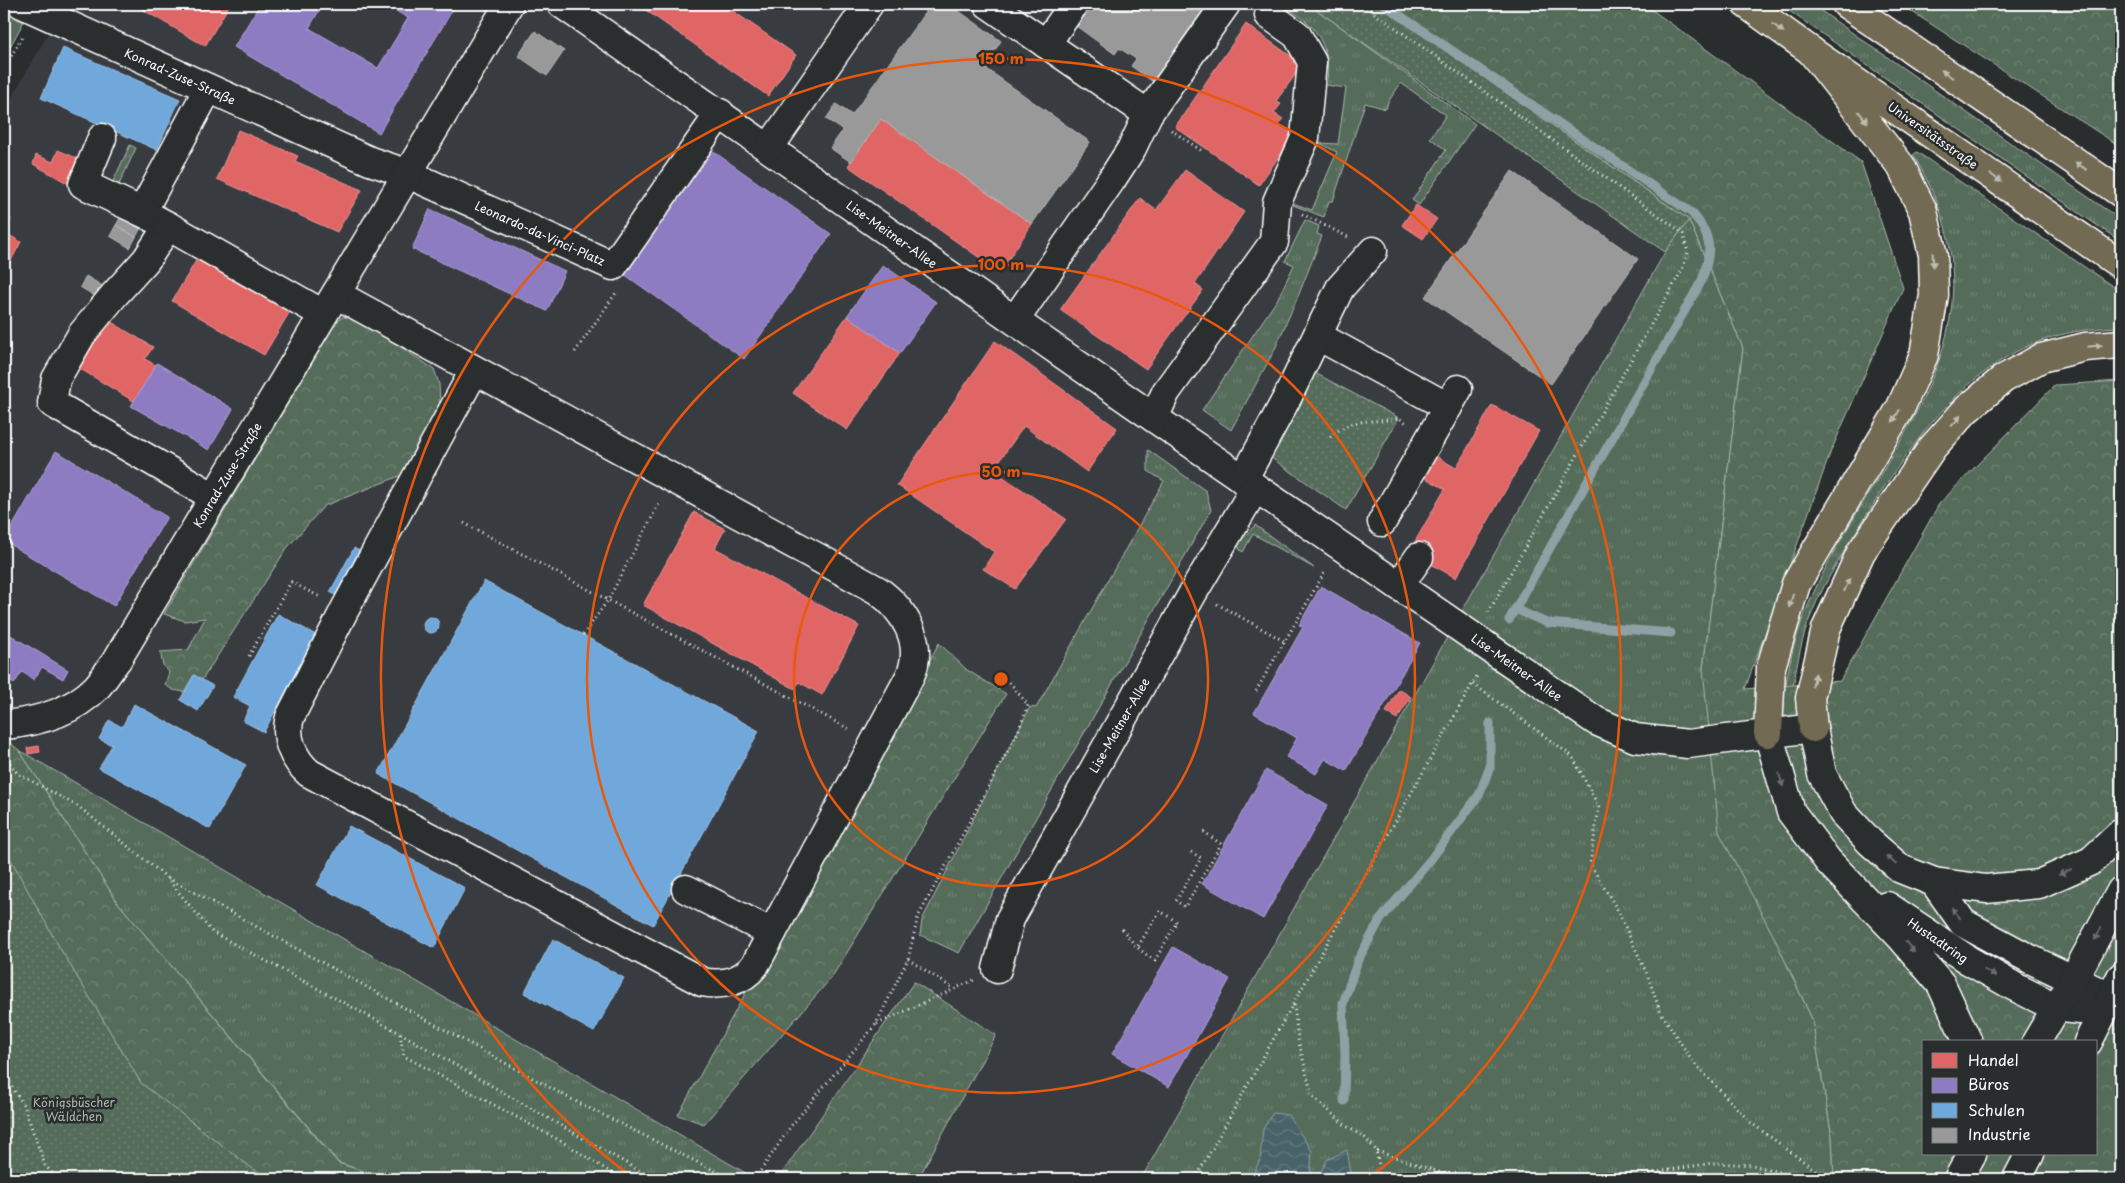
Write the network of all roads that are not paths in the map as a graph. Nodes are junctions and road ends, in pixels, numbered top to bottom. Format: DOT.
graph roads {
  1 [pos="508,4"];
  2 [pos="562,4"];
  3 [pos="869,4"];
  4 [pos="988,4"];
  5 [pos="1074,4"];
  6 [pos="1226,4"];
  7 [pos="1746,4"];
  8 [pos="1846,4"];
  9 [pos="30,7"];
  10 [pos="1269,16"];
  11 [pos="1046,44"];
  12 [pos="1811,51"];
  13 [pos="208,89"];
  14 [pos="720,113"];
  15 [pos="1148,114"];
  16 [pos="102,138"];
  17 [pos="769,148"];
  18 [pos="406,173"];
  19 [pos="2121,193"];
  20 [pos="142,212"];
  21 [pos="168,226"];
  22 [pos="1374,251"];
  23 [pos="2121,265"];
  24 [pos="330,304"];
  25 [pos="1015,320"];
  26 [pos="1318,336"];
  27 [pos="2121,344"];
  28 [pos="474,371"];
  29 [pos="1154,418"];
  30 [pos="1249,484"];
  31 [pos="214,497"];
  32 [pos="1382,522"];
  33 [pos="1419,557"];
  34 [pos="1398,586"];
  35 [pos="4,726"];
  36 [pos="1813,728"];
  37 [pos="1768,733"];
  38 [pos="2121,833"];
  39 [pos="1828,861"];
  40 [pos="1934,882"];
  41 [pos="686,888"];
  42 [pos="2121,891"];
  43 [pos="772,933"];
  44 [pos="997,969"];
  45 [pos="2073,980"];
  46 [pos="2116,987"];
  47 [pos="2055,1007"];
  48 [pos="1967,1040"];
  49 [pos="2037,1040"];
  50 [pos="2089,1040"];
  51 [pos="2029,1156"];
  52 [pos="2017,1179"];
  1 -- 18 [label="street, Konrad-Zuse-Straße"];
  2 -- 14 [label="street, Lise-Meitner-Allee"];
  3 -- 17 [label="street"];
  4 -- 11 [label="street"];
  5 -- 11 [label="street"];
  6 -- 15 [label="street"];
  7 -- 12 [label="highway, Universitätsstraße, one-way"];
  19 -- 8 [label="highway, one-way"];
  9 -- 13 [label="street, Konrad-Zuse-Straße"];
  10 -- 29 [label="street"];
  11 -- 15 [label="street"];
  12 -- 23 [label="highway, Universitätsstraße, one-way"];
  12 -- 37 [label="highway, one-way"];
  13 -- 18 [label="street, Konrad-Zuse-Straße"];
  13 -- 20 [label="street"];
  14 -- 17 [label="street, Lise-Meitner-Allee"];
  14 -- 18 [label="street, Leonardo-da-Vinci-Platz"];
  15 -- 25 [label="street"];
  16 -- 20 [label="street"];
  17 -- 25 [label="street, Lise-Meitner-Allee"];
  18 -- 24 [label="street, Konrad-Zuse-Straße"];
  20 -- 21 [label="street"];
  21 -- 24 [label="street"];
  21 -- 31 [label="street"];
  22 -- 26 [label="street, Lise-Meitner-Allee"];
  24 -- 28 [label="street"];
  24 -- 31 [label="street, Konrad-Zuse-Straße"];
  25 -- 29 [label="street, Lise-Meitner-Allee"];
  26 -- 30 [label="street, Lise-Meitner-Allee"];
  26 -- 32 [label="street"];
  36 -- 27 [label="highway, one-way"];
  28 -- 43 [label="street"];
  28 -- 43 [label="street"];
  29 -- 30 [label="street, Lise-Meitner-Allee"];
  30 -- 34 [label="street, Lise-Meitner-Allee"];
  30 -- 44 [label="street, Lise-Meitner-Allee"];
  31 -- 35 [label="street, Konrad-Zuse-Straße"];
  33 -- 34 [label="street"];
  34 -- 37 [label="street, Lise-Meitner-Allee"];
  36 -- 37 [label="street, Lise-Meitner-Allee"];
  40 -- 36 [label="street, one-way"];
  37 -- 39 [label="street, Hustadtring, one-way"];
  38 -- 40 [label="street, one-way"];
  39 -- 47 [label="street, Hustadtring, one-way"];
  39 -- 48 [label="street, Hustadtring, one-way"];
  45 -- 40 [label="street, one-way"];
  41 -- 43 [label="street"];
  42 -- 45 [label="street, one-way"];
  45 -- 46 [label="street"];
  45 -- 47 [label="street"];
  46 -- 47 [label="street, Hustadtring"];
  46 -- 50 [label="street"];
  47 -- 49 [label="street"];
  51 -- 52 [label="street"];
}
